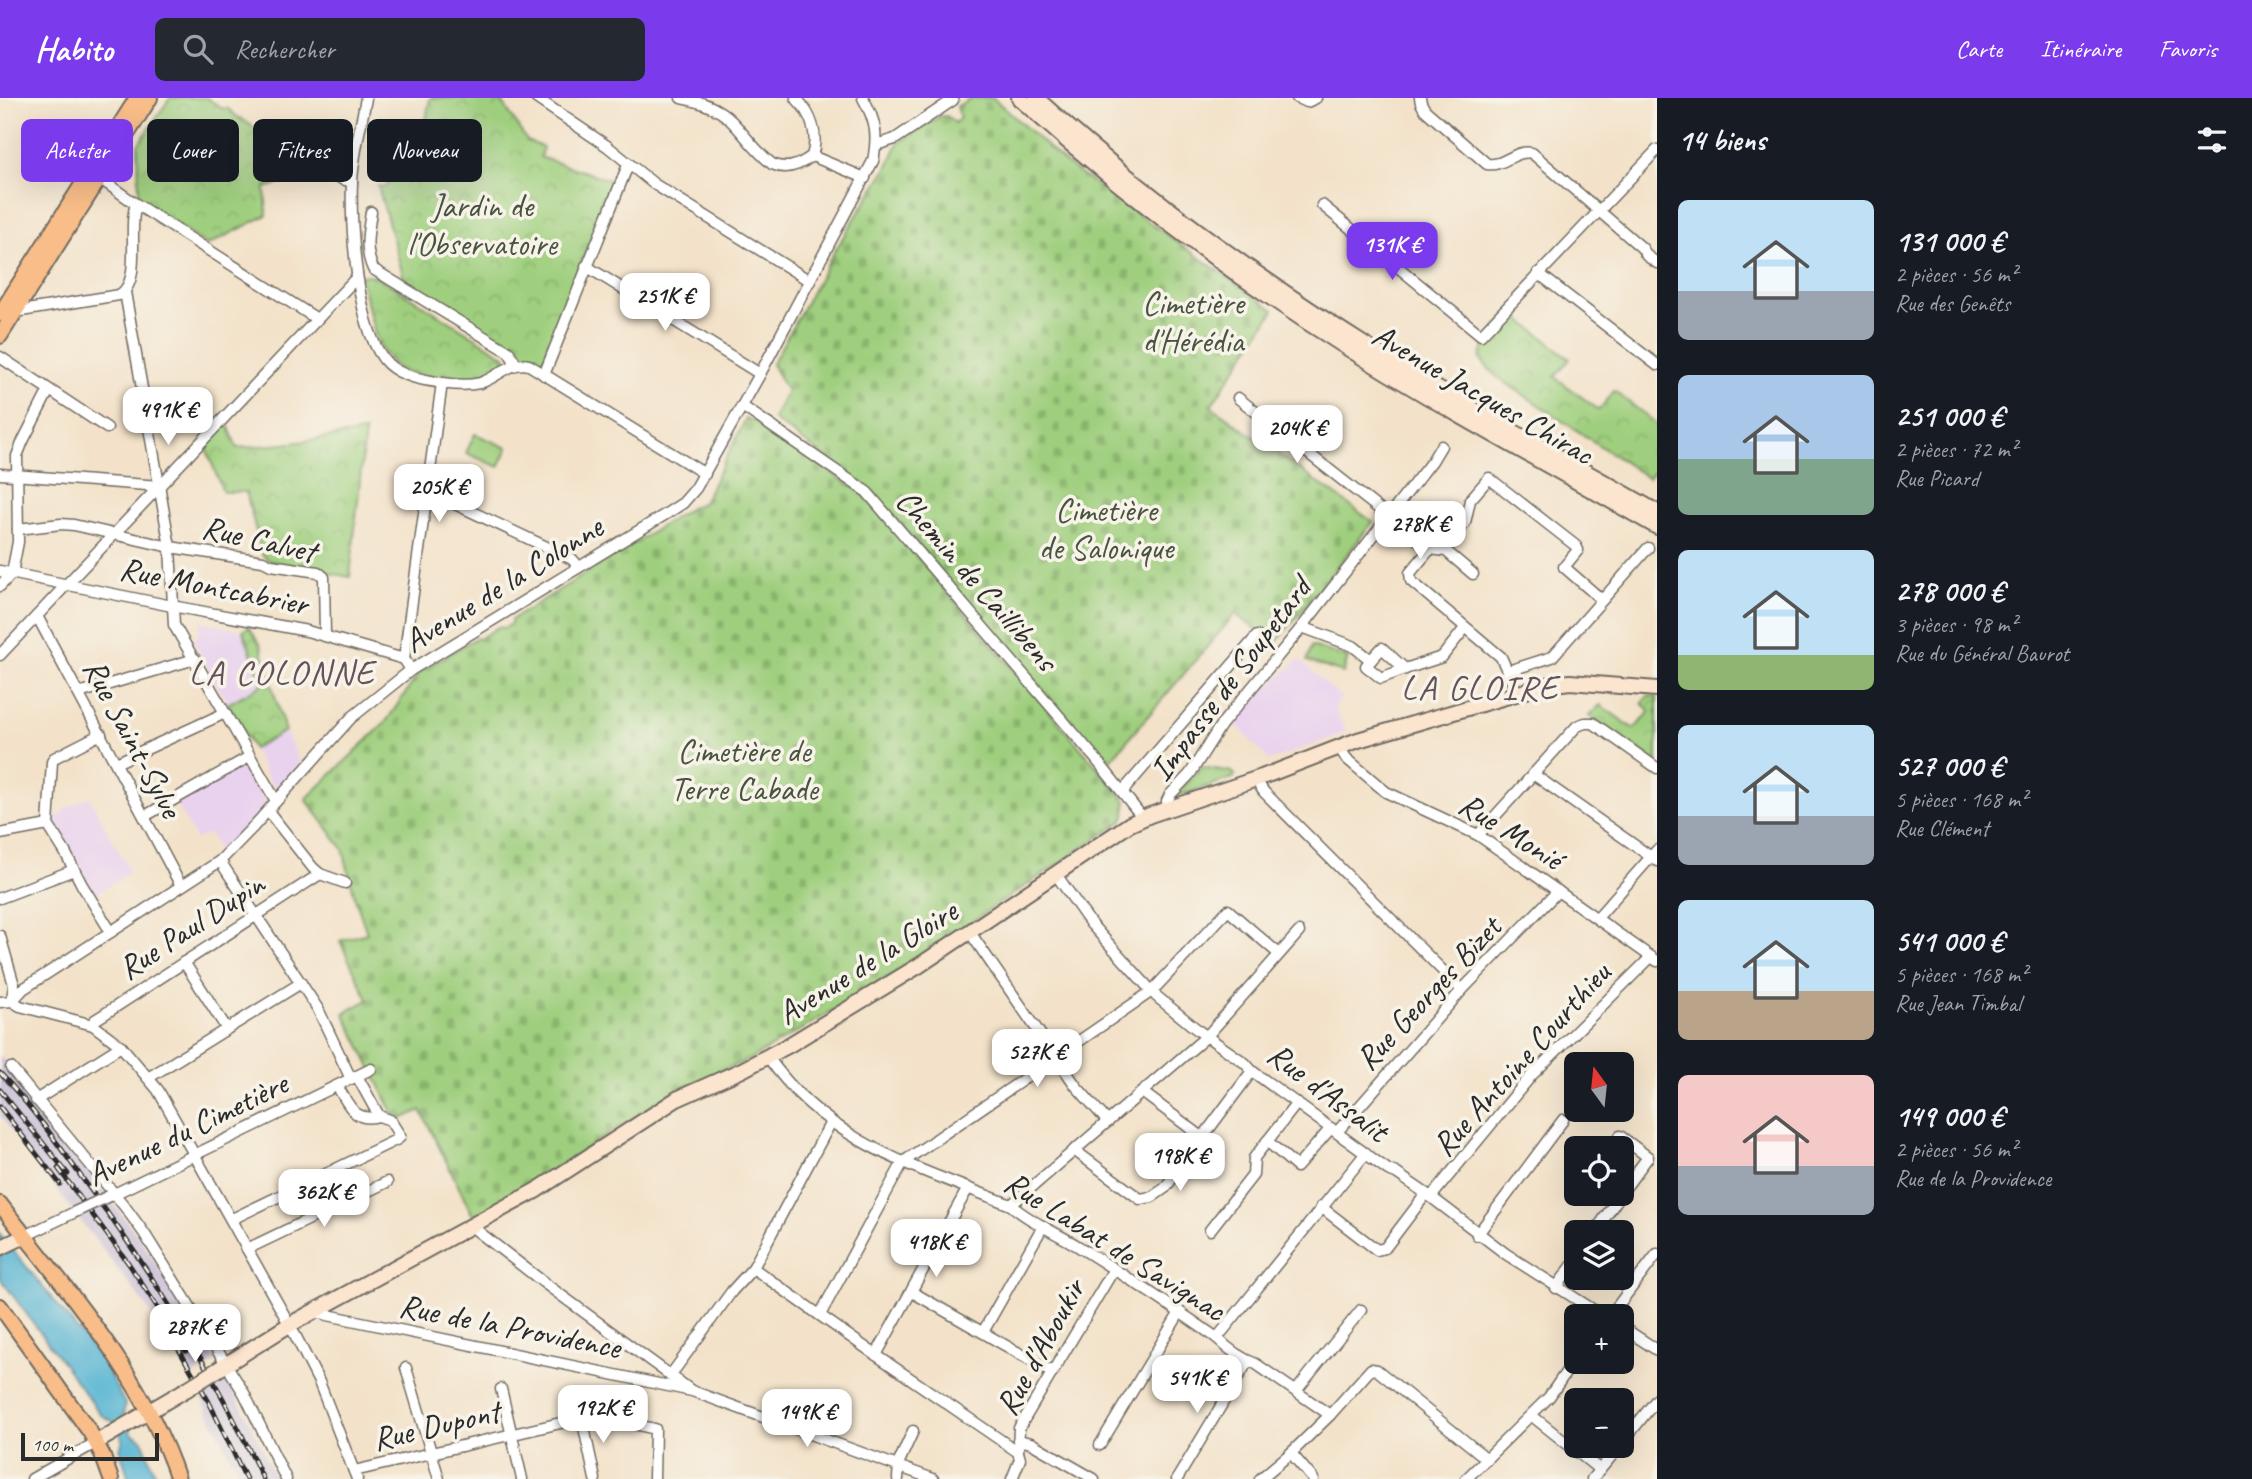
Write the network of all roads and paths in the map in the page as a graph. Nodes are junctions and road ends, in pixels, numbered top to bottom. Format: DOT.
graph roads {
  1 [pos="137,98"];
  2 [pos="150,98"];
  3 [pos="366,98"];
  4 [pos="536,98"];
  5 [pos="681,98"];
  6 [pos="796,98"];
  7 [pos="863,98"];
  8 [pos="1019,98"];
  9 [pos="1036,98"];
  10 [pos="1297,98"];
  11 [pos="1317,98"];
  12 [pos="1420,98"];
  13 [pos="953,100"];
  14 [pos="133,125"];
  15 [pos="876,145"];
  16 [pos="1657,149"];
  17 [pos="812,156"];
  18 [pos="628,165"];
  19 [pos="353,176"];
  20 [pos="864,178"];
  21 [pos="96,182"];
  22 [pos="104,182"];
  23 [pos="352,182"];
  24 [pos="136,205"];
  25 [pos="1322,205"];
  26 [pos="1598,211"];
  27 [pos="371,212"];
  28 [pos="1657,263"];
  29 [pos="586,266"];
  30 [pos="1538,273"];
  31 [pos="357,277"];
  32 [pos="810,281"];
  33 [pos="125,292"];
  34 [pos="8,301"];
  35 [pos="0,314"];
  36 [pos="317,319"];
  37 [pos="0,336"];
  38 [pos="0,357"];
  39 [pos="516,364"];
  40 [pos="1657,365"];
  41 [pos="760,374"];
  42 [pos="544,375"];
  43 [pos="442,383"];
  44 [pos="49,390"];
  45 [pos="1238,398"];
  46 [pos="743,406"];
  47 [pos="107,428"];
  48 [pos="1441,446"];
  49 [pos="0,474"];
  50 [pos="705,474"];
  51 [pos="17,475"];
  52 [pos="160,486"];
  53 [pos="427,493"];
  54 [pos="1657,512"];
  55 [pos="1390,516"];
  56 [pos="1657,527"];
  57 [pos="18,529"];
  58 [pos="113,534"];
  59 [pos="170,547"];
  60 [pos="1648,548"];
  61 [pos="1442,549"];
  62 [pos="1430,550"];
  63 [pos="579,568"];
  64 [pos="0,571"];
  65 [pos="12,573"];
  66 [pos="1473,574"];
  67 [pos="66,584"];
  68 [pos="0,586"];
  69 [pos="1602,600"];
  70 [pos="172,606"];
  71 [pos="37,616"];
  72 [pos="1303,627"];
  73 [pos="1465,628"];
  74 [pos="325,635"];
  75 [pos="1257,636"];
  76 [pos="0,655"];
  77 [pos="195,659"];
  78 [pos="404,659"];
  79 [pos="1370,660"];
  80 [pos="1405,669"];
  81 [pos="411,670"];
  82 [pos="1508,671"];
  83 [pos="1657,688"];
  84 [pos="79,692"];
  85 [pos="1517,693"];
  86 [pos="225,713"];
  87 [pos="101,734"];
  88 [pos="1339,747"];
  89 [pos="249,757"];
  90 [pos="116,763"];
  91 [pos="1657,768"];
  92 [pos="1533,774"];
  93 [pos="1255,779"];
  94 [pos="1123,791"];
  95 [pos="276,801"];
  96 [pos="1169,809"];
  97 [pos="268,811"];
  98 [pos="145,816"];
  99 [pos="1143,818"];
  100 [pos="48,825"];
  101 [pos="0,834"];
  102 [pos="1478,835"];
  103 [pos="1655,856"];
  104 [pos="220,861"];
  105 [pos="74,870"];
  106 [pos="1055,873"];
  107 [pos="320,874"];
  108 [pos="345,883"];
  109 [pos="181,886"];
  110 [pos="1558,891"];
  111 [pos="0,898"];
  112 [pos="256,915"];
  113 [pos="1597,918"];
  114 [pos="969,931"];
  115 [pos="111,932"];
  116 [pos="1299,932"];
  117 [pos="0,936"];
  118 [pos="1279,954"];
  119 [pos="1654,959"];
  120 [pos="184,962"];
  121 [pos="301,983"];
  122 [pos="1152,990"];
  123 [pos="1462,990"];
  124 [pos="12,1001"];
  125 [pos="0,1002"];
  126 [pos="93,1024"];
  127 [pos="227,1029"];
  128 [pos="1207,1036"];
  129 [pos="121,1046"];
  130 [pos="768,1057"];
  131 [pos="1056,1058"];
  132 [pos="11,1068"];
  133 [pos="371,1069"];
  134 [pos="1252,1071"];
  135 [pos="148,1078"];
  136 [pos="354,1078"];
  137 [pos="337,1086"];
  138 [pos="1142,1092"];
  139 [pos="36,1100"];
  140 [pos="1297,1103"];
  141 [pos="379,1116"];
  142 [pos="1563,1120"];
  143 [pos="831,1122"];
  144 [pos="1108,1122"];
  145 [pos="1334,1130"];
  146 [pos="1202,1137"];
  147 [pos="1267,1141"];
  148 [pos="1634,1146"];
  149 [pos="1074,1150"];
  150 [pos="195,1153"];
  151 [pos="1366,1153"];
  152 [pos="903,1162"];
  153 [pos="1634,1176"];
  154 [pos="387,1182"];
  155 [pos="968,1188"];
  156 [pos="111,1195"];
  157 [pos="1428,1196"];
  158 [pos="0,1204"];
  159 [pos="1011,1205"];
  160 [pos="1321,1207"];
  161 [pos="232,1219"];
  162 [pos="471,1226"];
  163 [pos="1043,1227"];
  164 [pos="1210,1230"];
  165 [pos="1477,1234"];
  166 [pos="20,1238"];
  167 [pos="0,1248"];
  168 [pos="247,1249"];
  169 [pos="1657,1254"];
  170 [pos="753,1268"];
  171 [pos="1114,1269"];
  172 [pos="1564,1277"];
  173 [pos="1556,1288"];
  174 [pos="912,1292"];
  175 [pos="1583,1304"];
  176 [pos="1618,1304"];
  177 [pos="0,1306"];
  178 [pos="1361,1310"];
  179 [pos="313,1312"];
  180 [pos="1180,1312"];
  181 [pos="820,1315"];
  182 [pos="289,1325"];
  183 [pos="983,1332"];
  184 [pos="1634,1335"];
  185 [pos="1217,1338"];
  186 [pos="1657,1350"];
  187 [pos="876,1355"];
  188 [pos="1248,1361"];
  189 [pos="224,1366"];
  190 [pos="406,1368"];
  191 [pos="1052,1372"];
  192 [pos="1566,1374"];
  193 [pos="670,1380"];
  194 [pos="501,1388"];
  195 [pos="1296,1391"];
  196 [pos="1657,1399"];
  197 [pos="146,1414"];
  198 [pos="1331,1415"];
  199 [pos="1531,1415"];
  200 [pos="582,1418"];
  201 [pos="1634,1428"];
  202 [pos="914,1431"];
  203 [pos="512,1434"];
  204 [pos="1018,1440"];
  205 [pos="97,1442"];
  206 [pos="1100,1445"];
  207 [pos="431,1452"];
  208 [pos="1018,1452"];
  209 [pos="1291,1453"];
  210 [pos="1610,1458"];
  211 [pos="1487,1459"];
  212 [pos="899,1466"];
  213 [pos="1600,1470"];
  214 [pos="355,1475"];
  215 [pos="32,1479"];
  216 [pos="111,1479"];
  217 [pos="178,1479"];
  218 [pos="286,1479"];
  219 [pos="439,1479"];
  220 [pos="522,1479"];
  221 [pos="595,1479"];
  222 [pos="654,1479"];
  223 [pos="898,1479"];
  224 [pos="933,1479"];
  225 [pos="1012,1479"];
  226 [pos="1094,1479"];
  227 [pos="1177,1479"];
  228 [pos="1260,1479"];
  229 [pos="1313,1479"];
  230 [pos="1466,1479"];
  231 [pos="1592,1479"];
  1 -- 34 [label="main road"];
  2 -- 14 [label="main road"];
  3 -- 19 [label="street"];
  4 -- 18 [label="street"];
  5 -- 17 [label="street"];
  6 -- 17 [label="street"];
  7 -- 15 [label="street"];
  8 -- 56 [label="street, Avenue Jacques Chirac"];
  9 -- 54 [label="street, Avenue Jacques Chirac"];
  10 -- 11 [label="street"];
  12 -- 26 [label="street"];
  13 -- 15 [label="street"];
  15 -- 20 [label="street, Avenue de la Colonne"];
  16 -- 26 [label="street"];
  17 -- 20 [label="street"];
  18 -- 29 [label="street"];
  18 -- 32 [label="street"];
  20 -- 32 [label="street, Avenue de la Colonne"];
  21 -- 34 [label="main road"];
  22 -- 24 [label="street"];
  23 -- 31 [label="street"];
  24 -- 33 [label="street"];
  24 -- 36 [label="street"];
  25 -- 30 [label="street"];
  26 -- 28 [label="street"];
  26 -- 30 [label="street"];
  27 -- 39 [label="street"];
  29 -- 41 [label="street"];
  29 -- 42 [label="street"];
  30 -- 40 [label="street"];
  31 -- 36 [label="street"];
  31 -- 43 [label="street"];
  32 -- 41 [label="street, Avenue de la Colonne"];
  33 -- 34 [label="street"];
  33 -- 52 [label="street"];
  34 -- 35 [label="main road"];
  34 -- 37 [label="main road"];
  36 -- 52 [label="street"];
  38 -- 44 [label="street"];
  39 -- 42 [label="street"];
  39 -- 43 [label="street"];
  41 -- 46 [label="street, Avenue de la Colonne"];
  42 -- 50 [label="street"];
  43 -- 53 [label="street"];
  44 -- 47 [label="street"];
  44 -- 51 [label="street"];
  45 -- 55 [label="street"];
  46 -- 50 [label="street, Avenue de la Colonne"];
  46 -- 94 [label="street, Chemin de Caillibens"];
  48 -- 55 [label="street, Impasse de Soupetard"];
  49 -- 51 [label="street"];
  50 -- 63 [label="street, Avenue de la Colonne"];
  51 -- 52 [label="street"];
  51 -- 57 [label="street"];
  52 -- 58 [label="street"];
  52 -- 59 [label="street"];
  53 -- 63 [label="street"];
  53 -- 78 [label="street"];
  55 -- 62 [label="street"];
  55 -- 72 [label="street, Impasse de Soupetard"];
  57 -- 58 [label="street"];
  57 -- 65 [label="street"];
  58 -- 59 [label="street"];
  58 -- 67 [label="street"];
  59 -- 70 [label="street"];
  59 -- 74 [label="street, Rue Calvet"];
  60 -- 69 [label="street"];
  61 -- 62 [label="street"];
  61 -- 66 [label="street"];
  61 -- 69 [label="street"];
  62 -- 73 [label="street"];
  63 -- 81 [label="street, Avenue de la Colonne"];
  64 -- 65 [label="street, Rue Montcabrier"];
  65 -- 67 [label="street, Rue Montcabrier"];
  65 -- 68 [label="street"];
  67 -- 70 [label="street, Rue Montcabrier"];
  67 -- 71 [label="street"];
  69 -- 82 [label="street"];
  70 -- 74 [label="street, Rue Montcabrier"];
  70 -- 77 [label="street"];
  71 -- 76 [label="street"];
  71 -- 84 [label="street, Rue Saint-Sylve"];
  72 -- 79 [label="street"];
  72 -- 96 [label="street, Impasse de Soupetard"];
  73 -- 80 [label="street"];
  73 -- 82 [label="street"];
  74 -- 78 [label="street, Rue Montcabrier"];
  75 -- 94 [label="street"];
  77 -- 84 [label="street"];
  77 -- 86 [label="street"];
  78 -- 81 [label="street"];
  79 -- 80 [label="street"];
  79 -- 80 [label="street"];
  81 -- 95 [label="street, Avenue de la Colonne"];
  82 -- 85 [label="street"];
  83 -- 85 [label="street, Avenue de la Gloire"];
  84 -- 87 [label="street, Rue Saint-Sylve"];
  85 -- 88 [label="street, Avenue de la Gloire"];
  86 -- 89 [label="street"];
  86 -- 90 [label="street"];
  87 -- 90 [label="street, Rue Saint-Sylve"];
  87 -- 100 [label="street"];
  88 -- 93 [label="street, Avenue de la Gloire"];
  88 -- 102 [label="street, Rue Monié"];
  89 -- 95 [label="street"];
  89 -- 98 [label="street"];
  90 -- 98 [label="street, Rue Saint-Sylve"];
  91 -- 92 [label="street"];
  92 -- 102 [label="street"];
  92 -- 103 [label="street"];
  93 -- 96 [label="street, Avenue de la Gloire"];
  93 -- 123 [label="street"];
  94 -- 99 [label="street, Chemin de Caillibens"];
  95 -- 97 [label="street, Avenue de la Colonne"];
  96 -- 99 [label="street, Avenue de la Gloire"];
  97 -- 104 [label="street, Avenue de la Colonne"];
  97 -- 107 [label="street"];
  98 -- 109 [label="street, Rue Saint-Sylve"];
  99 -- 106 [label="street, Avenue de la Gloire"];
  100 -- 101 [label="street"];
  100 -- 105 [label="street"];
  102 -- 110 [label="street, Rue Monié"];
  103 -- 113 [label="street"];
  104 -- 109 [label="street, Avenue de la Colonne"];
  104 -- 112 [label="street"];
  105 -- 111 [label="street"];
  105 -- 115 [label="street"];
  106 -- 114 [label="street, Avenue de la Gloire"];
  106 -- 122 [label="street, Rue d'Assalit"];
  107 -- 108 [label="street"];
  107 -- 112 [label="street, Rue Paul Dupin"];
  109 -- 115 [label="street, Avenue de la Colonne"];
  110 -- 113 [label="street, Rue Monié"];
  110 -- 123 [label="street, Rue Georges Bizet"];
  112 -- 120 [label="street, Rue Paul Dupin"];
  112 -- 121 [label="street"];
  113 -- 119 [label="street, Rue Monié"];
  114 -- 130 [label="street, Avenue de la Gloire"];
  114 -- 131 [label="street"];
  115 -- 124 [label="street, Avenue de la Colonne"];
  116 -- 118 [label="street"];
  117 -- 124 [label="street"];
  118 -- 122 [label="street"];
  118 -- 128 [label="street"];
  119 -- 157 [label="street, Rue Antoine Courthieu"];
  120 -- 126 [label="street, Rue Paul Dupin"];
  120 -- 127 [label="street"];
  121 -- 127 [label="street"];
  121 -- 136 [label="street"];
  122 -- 128 [label="street, Rue d'Assalit"];
  122 -- 131 [label="street"];
  123 -- 145 [label="street, Rue Georges Bizet"];
  124 -- 125 [label="street"];
  124 -- 126 [label="street"];
  126 -- 129 [label="street"];
  127 -- 135 [label="street"];
  128 -- 134 [label="street, Rue d'Assalit"];
  128 -- 138 [label="street"];
  129 -- 135 [label="street"];
  129 -- 139 [label="street"];
  130 -- 143 [label="street, Rue Labat de Savignac"];
  130 -- 162 [label="street, Avenue de la Gloire"];
  131 -- 144 [label="street"];
  131 -- 152 [label="street"];
  132 -- 139 [label="street"];
  133 -- 136 [label="street, Avenue du Cimetière"];
  134 -- 140 [label="street, Rue d'Assalit"];
  134 -- 146 [label="street"];
  135 -- 150 [label="street"];
  136 -- 137 [label="street, Avenue du Cimetière"];
  136 -- 141 [label="street"];
  137 -- 141 [label="street"];
  137 -- 150 [label="street, Avenue du Cimetière"];
  138 -- 144 [label="street"];
  138 -- 146 [label="street"];
  139 -- 156 [label="street"];
  140 -- 145 [label="street, Rue d'Assalit"];
  140 -- 147 [label="street"];
  141 -- 161 [label="street"];
  142 -- 165 [label="street"];
  143 -- 152 [label="street, Rue Labat de Savignac"];
  143 -- 170 [label="street"];
  144 -- 149 [label="street"];
  145 -- 147 [label="street, Rue Georges Bizet"];
  145 -- 151 [label="street, Rue d'Assalit"];
  146 -- 149 [label="street"];
  147 -- 164 [label="street"];
  148 -- 153 [label="street"];
  149 -- 159 [label="street"];
  150 -- 156 [label="street, Avenue du Cimetière"];
  150 -- 161 [label="street"];
  151 -- 157 [label="street, Rue d'Assalit"];
  151 -- 160 [label="street"];
  152 -- 155 [label="street, Rue Labat de Savignac"];
  152 -- 181 [label="street"];
  154 -- 168 [label="street"];
  155 -- 159 [label="street, Rue Labat de Savignac"];
  155 -- 174 [label="street"];
  156 -- 166 [label="street, Avenue du Cimetière, bridge"];
  156 -- 189 [label="street"];
  157 -- 160 [label="street, Rue Antoine Courthieu"];
  157 -- 165 [label="street, Rue d'Assalit"];
  158 -- 166 [label="main road"];
  159 -- 163 [label="street, Rue Labat de Savignac"];
  160 -- 185 [label="street"];
  161 -- 168 [label="street"];
  162 -- 179 [label="street, Avenue de la Gloire"];
  162 -- 193 [label="street"];
  163 -- 171 [label="street, Rue Labat de Savignac"];
  163 -- 183 [label="street"];
  165 -- 173 [label="street, Rue d'Assalit"];
  166 -- 167 [label="street"];
  166 -- 197 [label="main road"];
  168 -- 182 [label="street"];
  169 -- 176 [label="street"];
  170 -- 181 [label="street"];
  170 -- 193 [label="street"];
  171 -- 180 [label="street, Rue Labat de Savignac"];
  171 -- 191 [label="street, Rue d'Aboukir"];
  172 -- 173 [label="street"];
  173 -- 175 [label="street, Rue d'Assalit"];
  174 -- 183 [label="street"];
  174 -- 187 [label="street"];
  177 -- 205 [label="main road"];
  178 -- 195 [label="street"];
  179 -- 182 [label="street, Avenue de la Gloire"];
  179 -- 193 [label="street, Rue de la Providence"];
  180 -- 185 [label="street, Rue Labat de Savignac"];
  180 -- 206 [label="street"];
  181 -- 187 [label="street"];
  182 -- 189 [label="street, Avenue de la Gloire"];
  182 -- 214 [label="street"];
  183 -- 191 [label="street"];
  184 -- 186 [label="street"];
  185 -- 188 [label="street, Rue Labat de Savignac"];
  187 -- 208 [label="street"];
  188 -- 195 [label="street, Rue Labat de Savignac"];
  188 -- 227 [label="street"];
  189 -- 197 [label="street, Avenue de la Gloire, bridge"];
  189 -- 218 [label="street"];
  190 -- 207 [label="street"];
  191 -- 204 [label="street, Rue d'Aboukir"];
  192 -- 199 [label="street"];
  193 -- 212 [label="street, Rue de la Providence"];
  194 -- 203 [label="street"];
  195 -- 198 [label="street, Rue Labat de Savignac"];
  196 -- 201 [label="street"];
  197 -- 205 [label="street, Avenue de la Gloire"];
  197 -- 217 [label="main road"];
  198 -- 209 [label="street"];
  198 -- 211 [label="street"];
  199 -- 211 [label="street"];
  199 -- 213 [label="street"];
  200 -- 203 [label="street, Rue Dupont"];
  200 -- 221 [label="street"];
  200 -- 222 [label="street, Rue Dupont"];
  202 -- 212 [label="street"];
  203 -- 207 [label="street, Rue Dupont"];
  203 -- 220 [label="street"];
  204 -- 208 [label="street, Rue d'Aboukir"];
  204 -- 226 [label="street"];
  205 -- 215 [label="street"];
  205 -- 216 [label="main road"];
  207 -- 214 [label="street, Rue Dupont"];
  207 -- 219 [label="street"];
  208 -- 225 [label="street, Rue d'Aboukir"];
  209 -- 228 [label="street"];
  209 -- 229 [label="street"];
  210 -- 213 [label="street"];
  211 -- 230 [label="street"];
  212 -- 223 [label="street"];
  212 -- 224 [label="street, Rue de la Providence"];
  213 -- 231 [label="street"];
}
